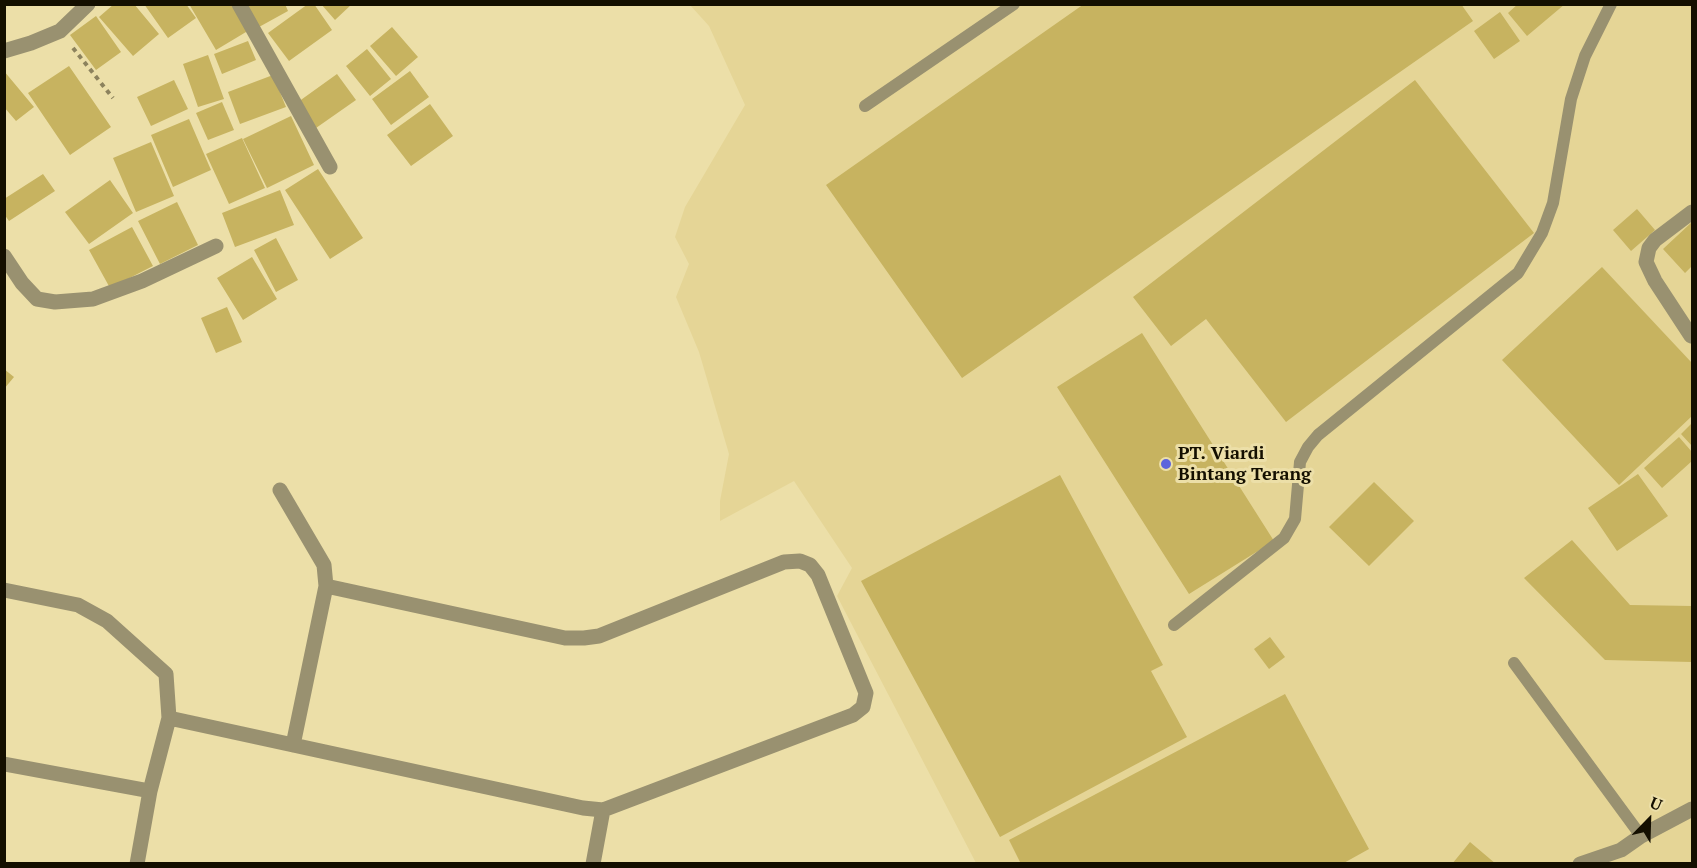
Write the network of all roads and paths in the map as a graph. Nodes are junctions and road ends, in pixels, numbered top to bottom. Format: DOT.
graph roads {
  1 [pos="88,4"];
  2 [pos="239,4"];
  3 [pos="1014,4"];
  4 [pos="1611,4"];
  5 [pos="60,31"];
  6 [pos="4,51"];
  7 [pos="112,98"];
  8 [pos="865,106"];
  9 [pos="330,167"];
  10 [pos="1692,212"];
  11 [pos="216,246"];
  12 [pos="4,256"];
  13 [pos="1691,336"];
  14 [pos="280,490"];
  15 [pos="326,586"];
  16 [pos="4,590"];
  17 [pos="1174,625"];
  18 [pos="1514,663"];
  19 [pos="169,718"];
  20 [pos="293,745"];
  21 [pos="4,764"];
  22 [pos="150,791"];
  23 [pos="1692,809"];
  24 [pos="603,810"];
  25 [pos="1641,836"];
  26 [pos="1617,857"];
  27 [pos="137,864"];
  28 [pos="593,864"];
  29 [pos="1580,864"];
  1 -- 5 [label="street"];
  2 -- 9 [label="street"];
  3 -- 8 [label="lane"];
  4 -- 17 [label="lane"];
  5 -- 6 [label="street"];
  5 -- 7 [label="path"];
  10 -- 13 [label="street"];
  11 -- 12 [label="street"];
  14 -- 15 [label="street"];
  15 -- 20 [label="street"];
  15 -- 24 [label="street"];
  16 -- 19 [label="street"];
  18 -- 25 [label="lane"];
  19 -- 20 [label="street"];
  19 -- 22 [label="street"];
  20 -- 24 [label="street"];
  21 -- 22 [label="street"];
  22 -- 27 [label="street"];
  23 -- 25 [label="street"];
  24 -- 28 [label="street"];
  25 -- 26 [label="street"];
  26 -- 29 [label="street"];
}
